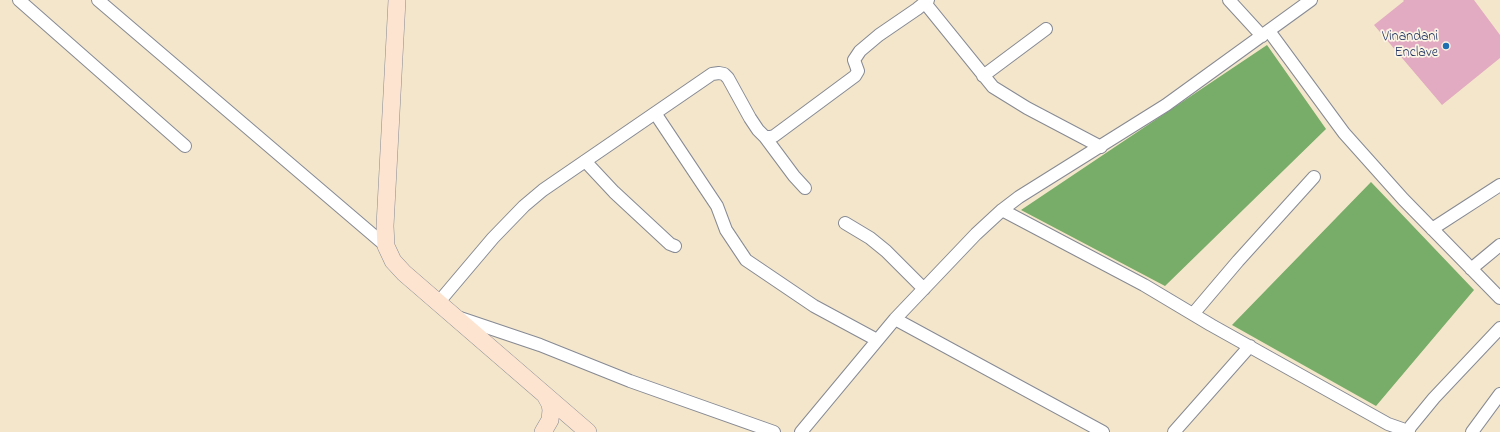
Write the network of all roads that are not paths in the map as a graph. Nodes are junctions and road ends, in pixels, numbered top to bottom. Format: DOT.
graph roads {
  1 [pos="19,0"];
  2 [pos="98,0"];
  3 [pos="397,0"];
  4 [pos="1229,0"];
  5 [pos="1311,0"];
  6 [pos="927,2"];
  7 [pos="1046,29"];
  8 [pos="1265,34"];
  9 [pos="984,76"];
  10 [pos="655,113"];
  11 [pos="765,137"];
  12 [pos="185,146"];
  13 [pos="1101,147"];
  14 [pos="586,161"];
  15 [pos="1314,177"];
  16 [pos="1500,185"];
  17 [pos="805,188"];
  18 [pos="1002,210"];
  19 [pos="845,223"];
  20 [pos="1432,229"];
  21 [pos="1500,245"];
  22 [pos="386,246"];
  23 [pos="675,246"];
  24 [pos="1470,268"];
  25 [pos="924,289"];
  26 [pos="1500,298"];
  27 [pos="438,303"];
  28 [pos="1193,314"];
  29 [pos="452,315"];
  30 [pos="895,319"];
  31 [pos="1500,328"];
  32 [pos="877,340"];
  33 [pos="1250,346"];
  34 [pos="1500,394"];
  35 [pos="545,395"];
  36 [pos="543,432"];
  37 [pos="588,432"];
  38 [pos="774,432"];
  39 [pos="801,432"];
  40 [pos="1103,432"];
  41 [pos="1174,432"];
  42 [pos="1408,432"];
  43 [pos="1472,432"];
  1 -- 12 [label="street"];
  2 -- 22 [label="street"];
  3 -- 22 [label="street"];
  4 -- 8 [label="street"];
  5 -- 8 [label="street"];
  6 -- 9 [label="street"];
  6 -- 11 [label="street"];
  7 -- 9 [label="street"];
  8 -- 13 [label="street"];
  8 -- 20 [label="street"];
  9 -- 13 [label="street"];
  10 -- 11 [label="street"];
  10 -- 14 [label="street"];
  10 -- 32 [label="street"];
  11 -- 17 [label="street"];
  13 -- 18 [label="street"];
  14 -- 23 [label="street"];
  14 -- 27 [label="street"];
  15 -- 28 [label="street"];
  16 -- 20 [label="street"];
  18 -- 25 [label="street"];
  18 -- 28 [label="street"];
  19 -- 25 [label="street"];
  20 -- 24 [label="street"];
  21 -- 24 [label="street"];
  22 -- 27 [label="street"];
  24 -- 26 [label="street"];
  25 -- 30 [label="street"];
  27 -- 29 [label="street"];
  28 -- 33 [label="street"];
  29 -- 35 [label="street"];
  29 -- 38 [label="street"];
  30 -- 32 [label="street"];
  30 -- 40 [label="street"];
  31 -- 42 [label="street"];
  32 -- 39 [label="street"];
  33 -- 41 [label="street"];
  33 -- 42 [label="street"];
  34 -- 43 [label="street"];
  35 -- 36 [label="street"];
  35 -- 37 [label="street"];
}
